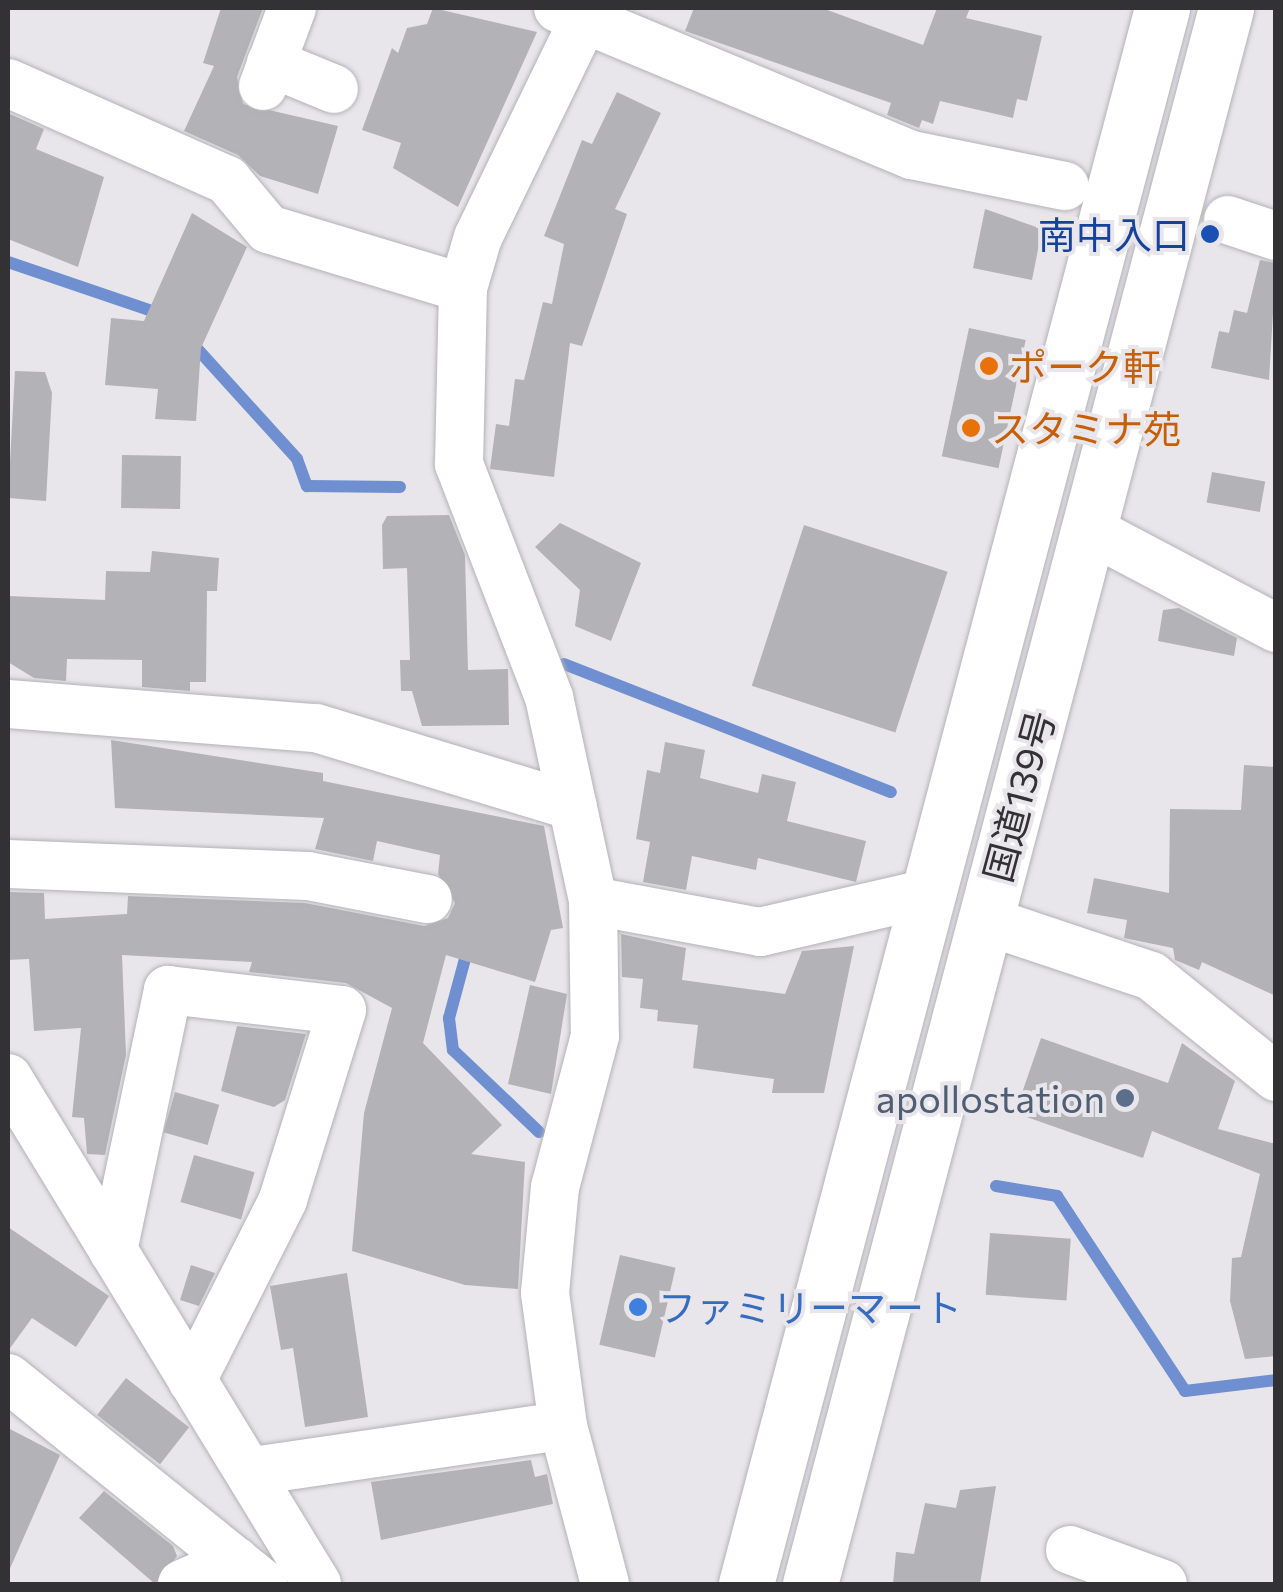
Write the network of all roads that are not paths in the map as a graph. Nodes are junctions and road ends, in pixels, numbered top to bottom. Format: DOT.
graph roads {
  1 [pos="292,8"];
  2 [pos="1162,8"];
  3 [pos="1226,8"];
  4 [pos="571,13"];
  5 [pos="636,25"];
  6 [pos="8,83"];
  7 [pos="334,89"];
  8 [pos="1065,186"];
  9 [pos="1228,220"];
  10 [pos="1276,236"];
  11 [pos="463,288"];
  12 [pos="1090,530"];
  13 [pos="1276,628"];
  14 [pos="8,704"];
  15 [pos="572,806"];
  16 [pos="8,864"];
  17 [pos="925,894"];
  18 [pos="428,899"];
  19 [pos="593,901"];
  20 [pos="984,920"];
  21 [pos="1276,1077"];
  22 [pos="8,1078"];
  23 [pos="113,1251"];
  24 [pos="8,1378"];
  25 [pos="192,1380"];
  26 [pos="563,1426"];
  27 [pos="252,1472"];
  28 [pos="1070,1550"];
  29 [pos="249,1573"];
  30 [pos="182,1584"];
  31 [pos="318,1584"];
  32 [pos="605,1584"];
  33 [pos="746,1584"];
  34 [pos="810,1584"];
  35 [pos="1163,1584"];
  1 -- 7 [label="street"];
  2 -- 17 [label="highway, 国道139号"];
  3 -- 12 [label="highway, 国道139号"];
  4 -- 5 [label="street"];
  4 -- 11 [label="street"];
  5 -- 8 [label="street"];
  6 -- 11 [label="street"];
  9 -- 10 [label="street"];
  11 -- 15 [label="street"];
  12 -- 13 [label="street"];
  12 -- 20 [label="highway, 国道139号"];
  14 -- 15 [label="street"];
  15 -- 19 [label="street"];
  16 -- 18 [label="street"];
  17 -- 19 [label="street"];
  17 -- 33 [label="highway, 国道139号"];
  19 -- 26 [label="street"];
  20 -- 21 [label="street"];
  20 -- 34 [label="highway, 国道139号"];
  22 -- 23 [label="street"];
  23 -- 25 [label="street"];
  23 -- 25 [label="street"];
  24 -- 29 [label="street"];
  25 -- 27 [label="street"];
  26 -- 27 [label="street"];
  26 -- 32 [label="street"];
  27 -- 31 [label="street"];
  28 -- 35 [label="street"];
  29 -- 30 [label="street"];
}
